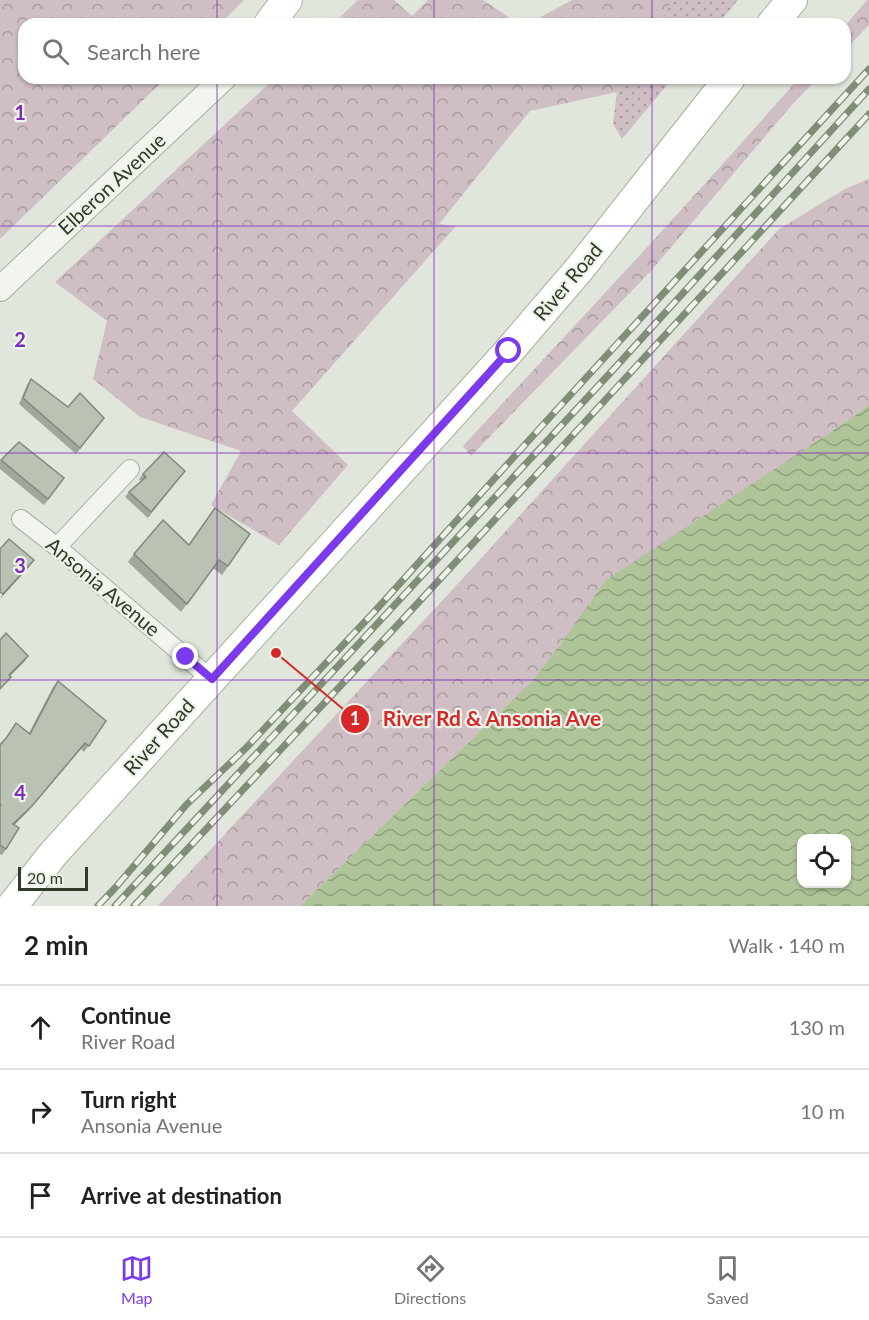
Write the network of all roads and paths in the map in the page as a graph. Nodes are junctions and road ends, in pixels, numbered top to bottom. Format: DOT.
graph roads {
  1 [pos="287,0"];
  2 [pos="305,0"];
  3 [pos="792,0"];
  4 [pos="274,18"];
  5 [pos="286,18"];
  6 [pos="777,18"];
  7 [pos="218,84"];
  8 [pos="725,84"];
  9 [pos="0,290"];
  10 [pos="130,469"];
  11 [pos="21,519"];
  12 [pos="57,547"];
  13 [pos="212,679"];
  14 [pos="12,906"];
  1 -- 4 [label="main road"];
  2 -- 5 [label="street"];
  3 -- 6 [label="main road"];
  7 -- 9 [label="street, Elberon Avenue"];
  8 -- 13 [label="main road, River Road"];
  10 -- 12 [label="street"];
  11 -- 12 [label="street, Ansonia Avenue"];
  12 -- 13 [label="street, Ansonia Avenue"];
  13 -- 14 [label="main road, River Road"];
}
